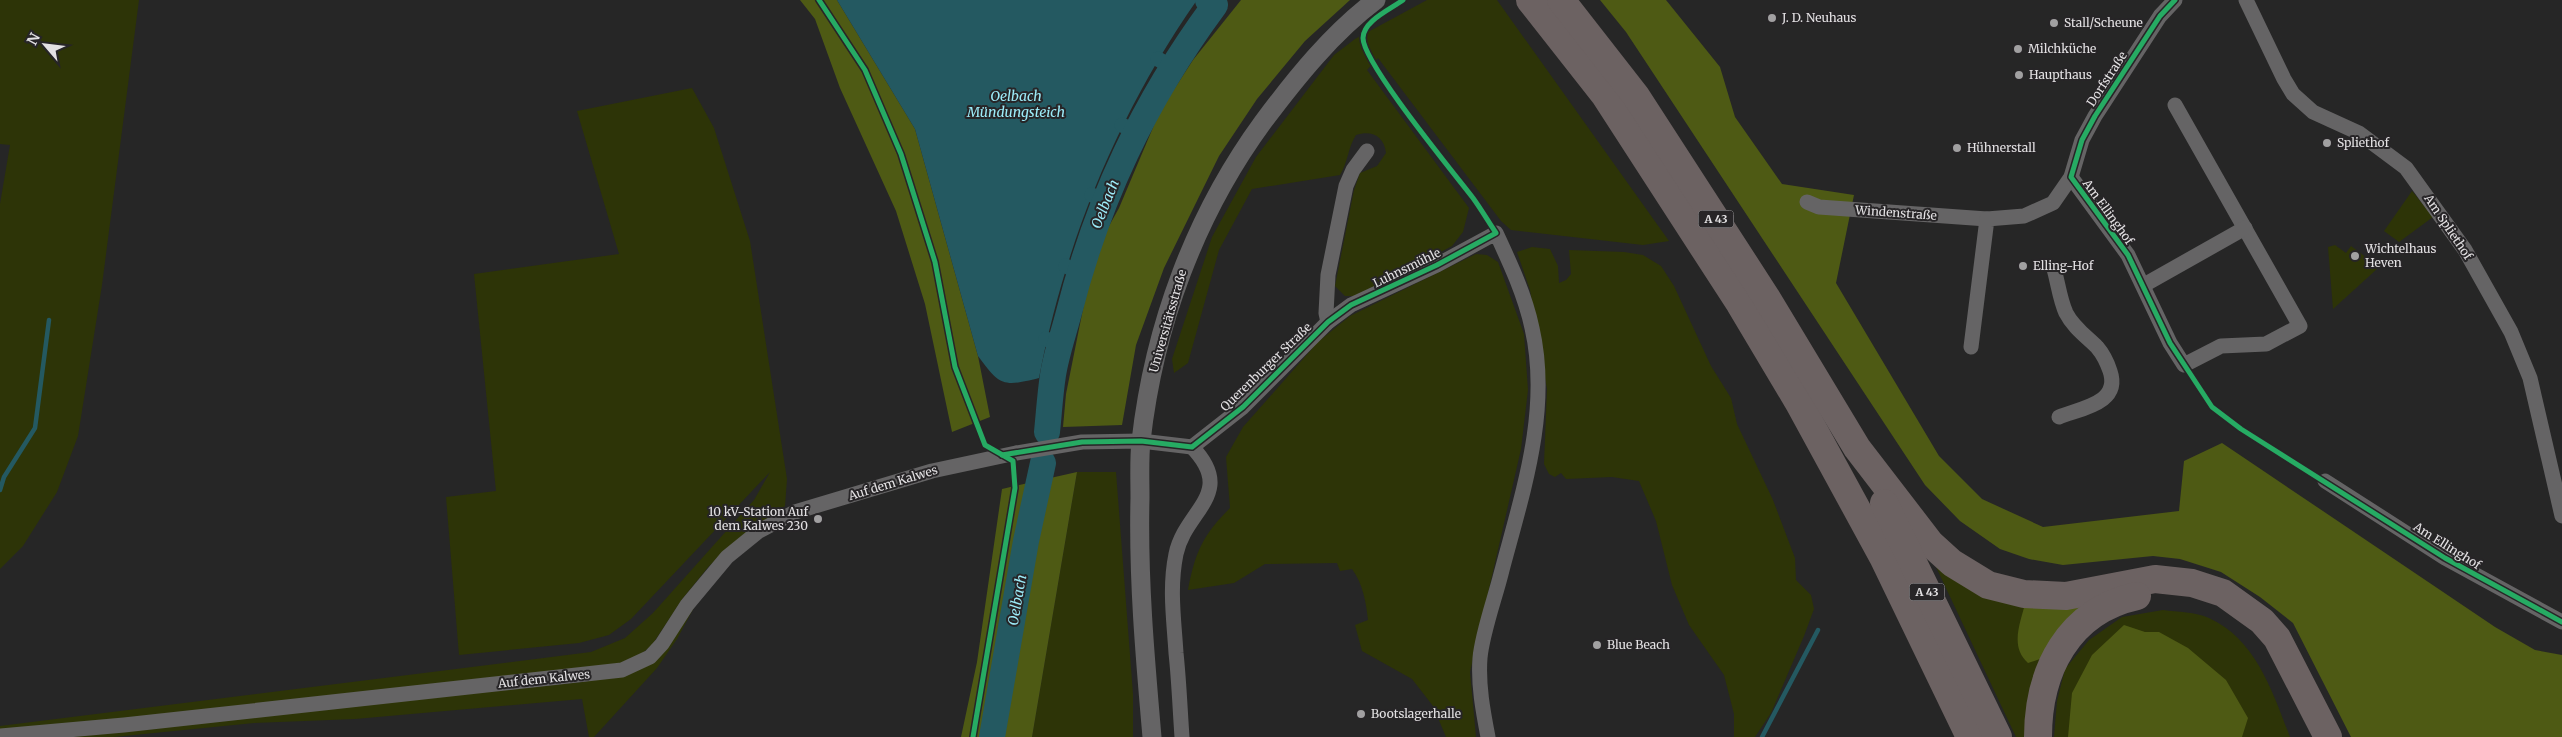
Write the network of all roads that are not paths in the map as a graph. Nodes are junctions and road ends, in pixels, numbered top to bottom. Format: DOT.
graph roads {
  1 [pos="1376,0"];
  2 [pos="1530,0"];
  3 [pos="1561,0"];
  4 [pos="2176,0"];
  5 [pos="2246,0"];
  6 [pos="2174,105"];
  7 [pos="1367,151"];
  8 [pos="2071,177"];
  9 [pos="1807,202"];
  10 [pos="1987,219"];
  11 [pos="2244,228"];
  12 [pos="2054,269"];
  13 [pos="2144,285"];
  14 [pos="1328,322"];
  15 [pos="1971,347"];
  16 [pos="2059,417"];
  17 [pos="1141,442"];
  18 [pos="1192,447"];
  19 [pos="1857,448"];
  20 [pos="2325,480"];
  21 [pos="2562,516"];
  22 [pos="2562,622"];
  23 [pos="0,736"];
  24 [pos="1152,737"];
  25 [pos="1182,737"];
  26 [pos="1488,737"];
  27 [pos="1970,737"];
  28 [pos="1998,737"];
  29 [pos="2038,737"];
  30 [pos="2308,737"];
  31 [pos="2328,737"];
  1 -- 17 [label="street, Universitätsstraße"];
  2 -- 27 [label="highway, A 43"];
  3 -- 19 [label="highway, A 43"];
  4 -- 8 [label="street, Dorfstraße"];
  5 -- 21 [label="street, Am Spliethof"];
  6 -- 11 [label="street, Am Ellinghof"];
  7 -- 14 [label="street, Querenburger Straße"];
  8 -- 10 [label="street, Dorfstraße"];
  8 -- 13 [label="street, Am Ellinghof"];
  9 -- 10 [label="street, Windenstraße"];
  10 -- 15 [label="street"];
  11 -- 13 [label="street"];
  11 -- 13 [label="street, Am Ellinghof"];
  12 -- 16 [label="street"];
  14 -- 18 [label="street, Querenburger Straße"];
  14 -- 26 [label="street, Luhnsmühle"];
  17 -- 18 [label="street"];
  17 -- 23 [label="street, Auf dem Kalwes"];
  17 -- 24 [label="street, Universitätsstraße"];
  18 -- 25 [label="street"];
  19 -- 28 [label="highway, A 43"];
  19 -- 31 [label="highway"];
  20 -- 22 [label="street, Am Ellinghof"];
  29 -- 30 [label="highway"];
}
